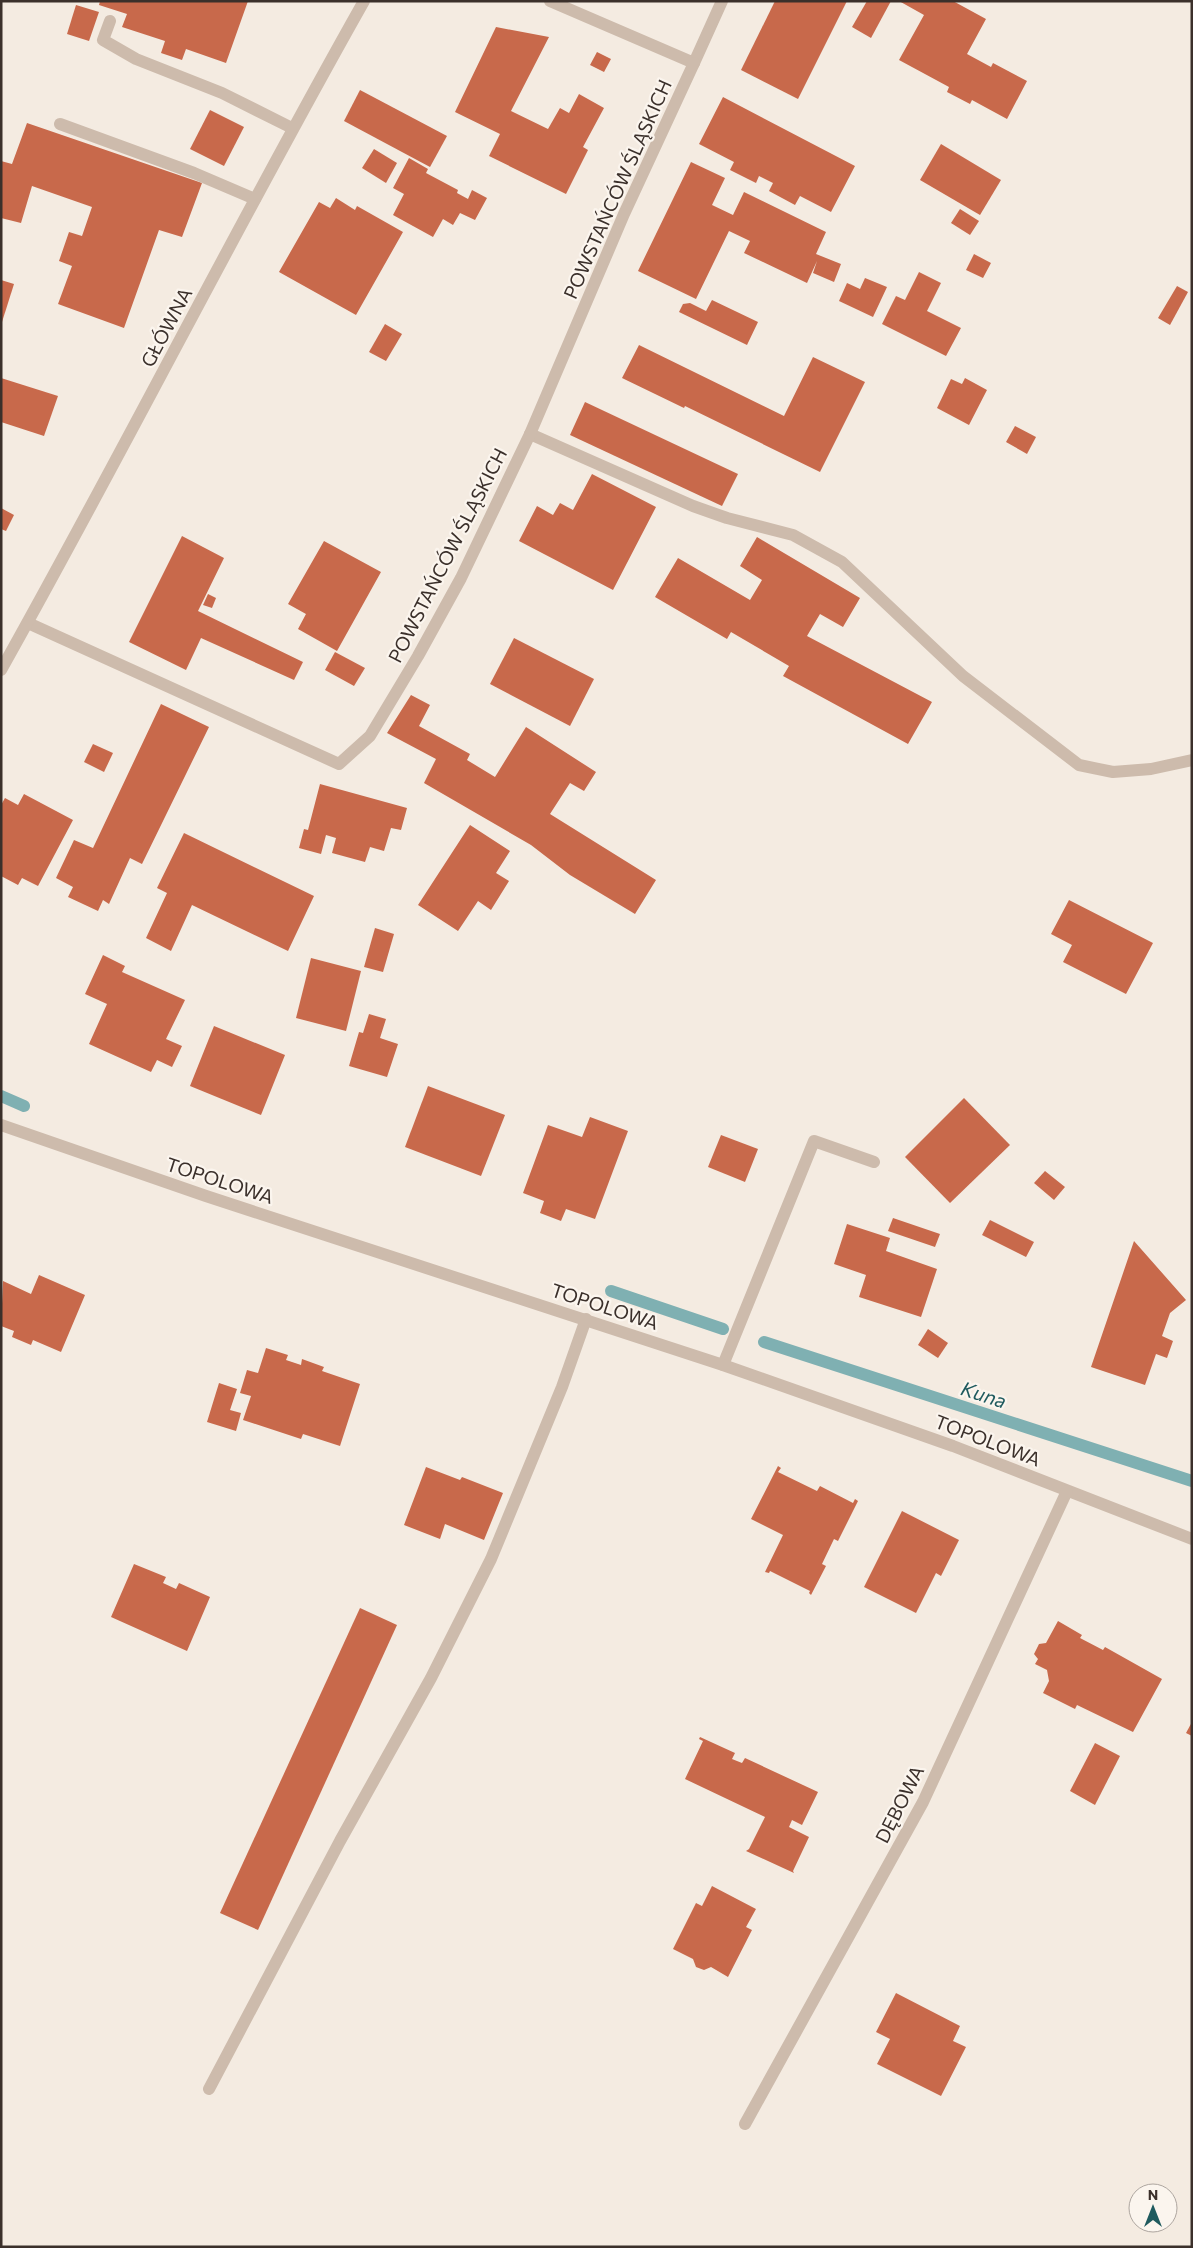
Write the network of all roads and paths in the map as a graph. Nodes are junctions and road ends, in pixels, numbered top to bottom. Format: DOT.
graph roads {
  1 [pos="364,1"];
  2 [pos="550,1"];
  3 [pos="722,1"];
  4 [pos="110,21"];
  5 [pos="694,64"];
  6 [pos="60,124"];
  7 [pos="292,128"];
  8 [pos="255,199"];
  9 [pos="530,434"];
  10 [pos="28,623"];
  11 [pos="1,670"];
  12 [pos="1192,760"];
  13 [pos="1,1125"];
  14 [pos="874,1162"];
  15 [pos="586,1319"];
  16 [pos="723,1365"];
  17 [pos="1067,1491"];
  18 [pos="1192,1540"];
  19 [pos="208,2090"];
  20 [pos="745,2124"];
  1 -- 7 [label="street, GŁÓWNA"];
  2 -- 5 [label="street, POWSTAŃCÓW ŚLĄSKICH"];
  3 -- 5 [label="street, POWSTAŃCÓW ŚLĄSKICH"];
  4 -- 7 [label="street"];
  5 -- 9 [label="street, POWSTAŃCÓW ŚLĄSKICH"];
  6 -- 8 [label="street"];
  7 -- 8 [label="street, GŁÓWNA"];
  8 -- 10 [label="street, GŁÓWNA"];
  9 -- 10 [label="street, POWSTAŃCÓW ŚLĄSKICH"];
  9 -- 12 [label="street"];
  10 -- 11 [label="street, GŁÓWNA"];
  13 -- 15 [label="street, TOPOLOWA"];
  14 -- 16 [label="street"];
  15 -- 16 [label="street, TOPOLOWA"];
  15 -- 19 [label="street"];
  16 -- 17 [label="street, TOPOLOWA"];
  17 -- 18 [label="street, TOPOLOWA"];
  17 -- 20 [label="street, DĘBOWA"];
}
